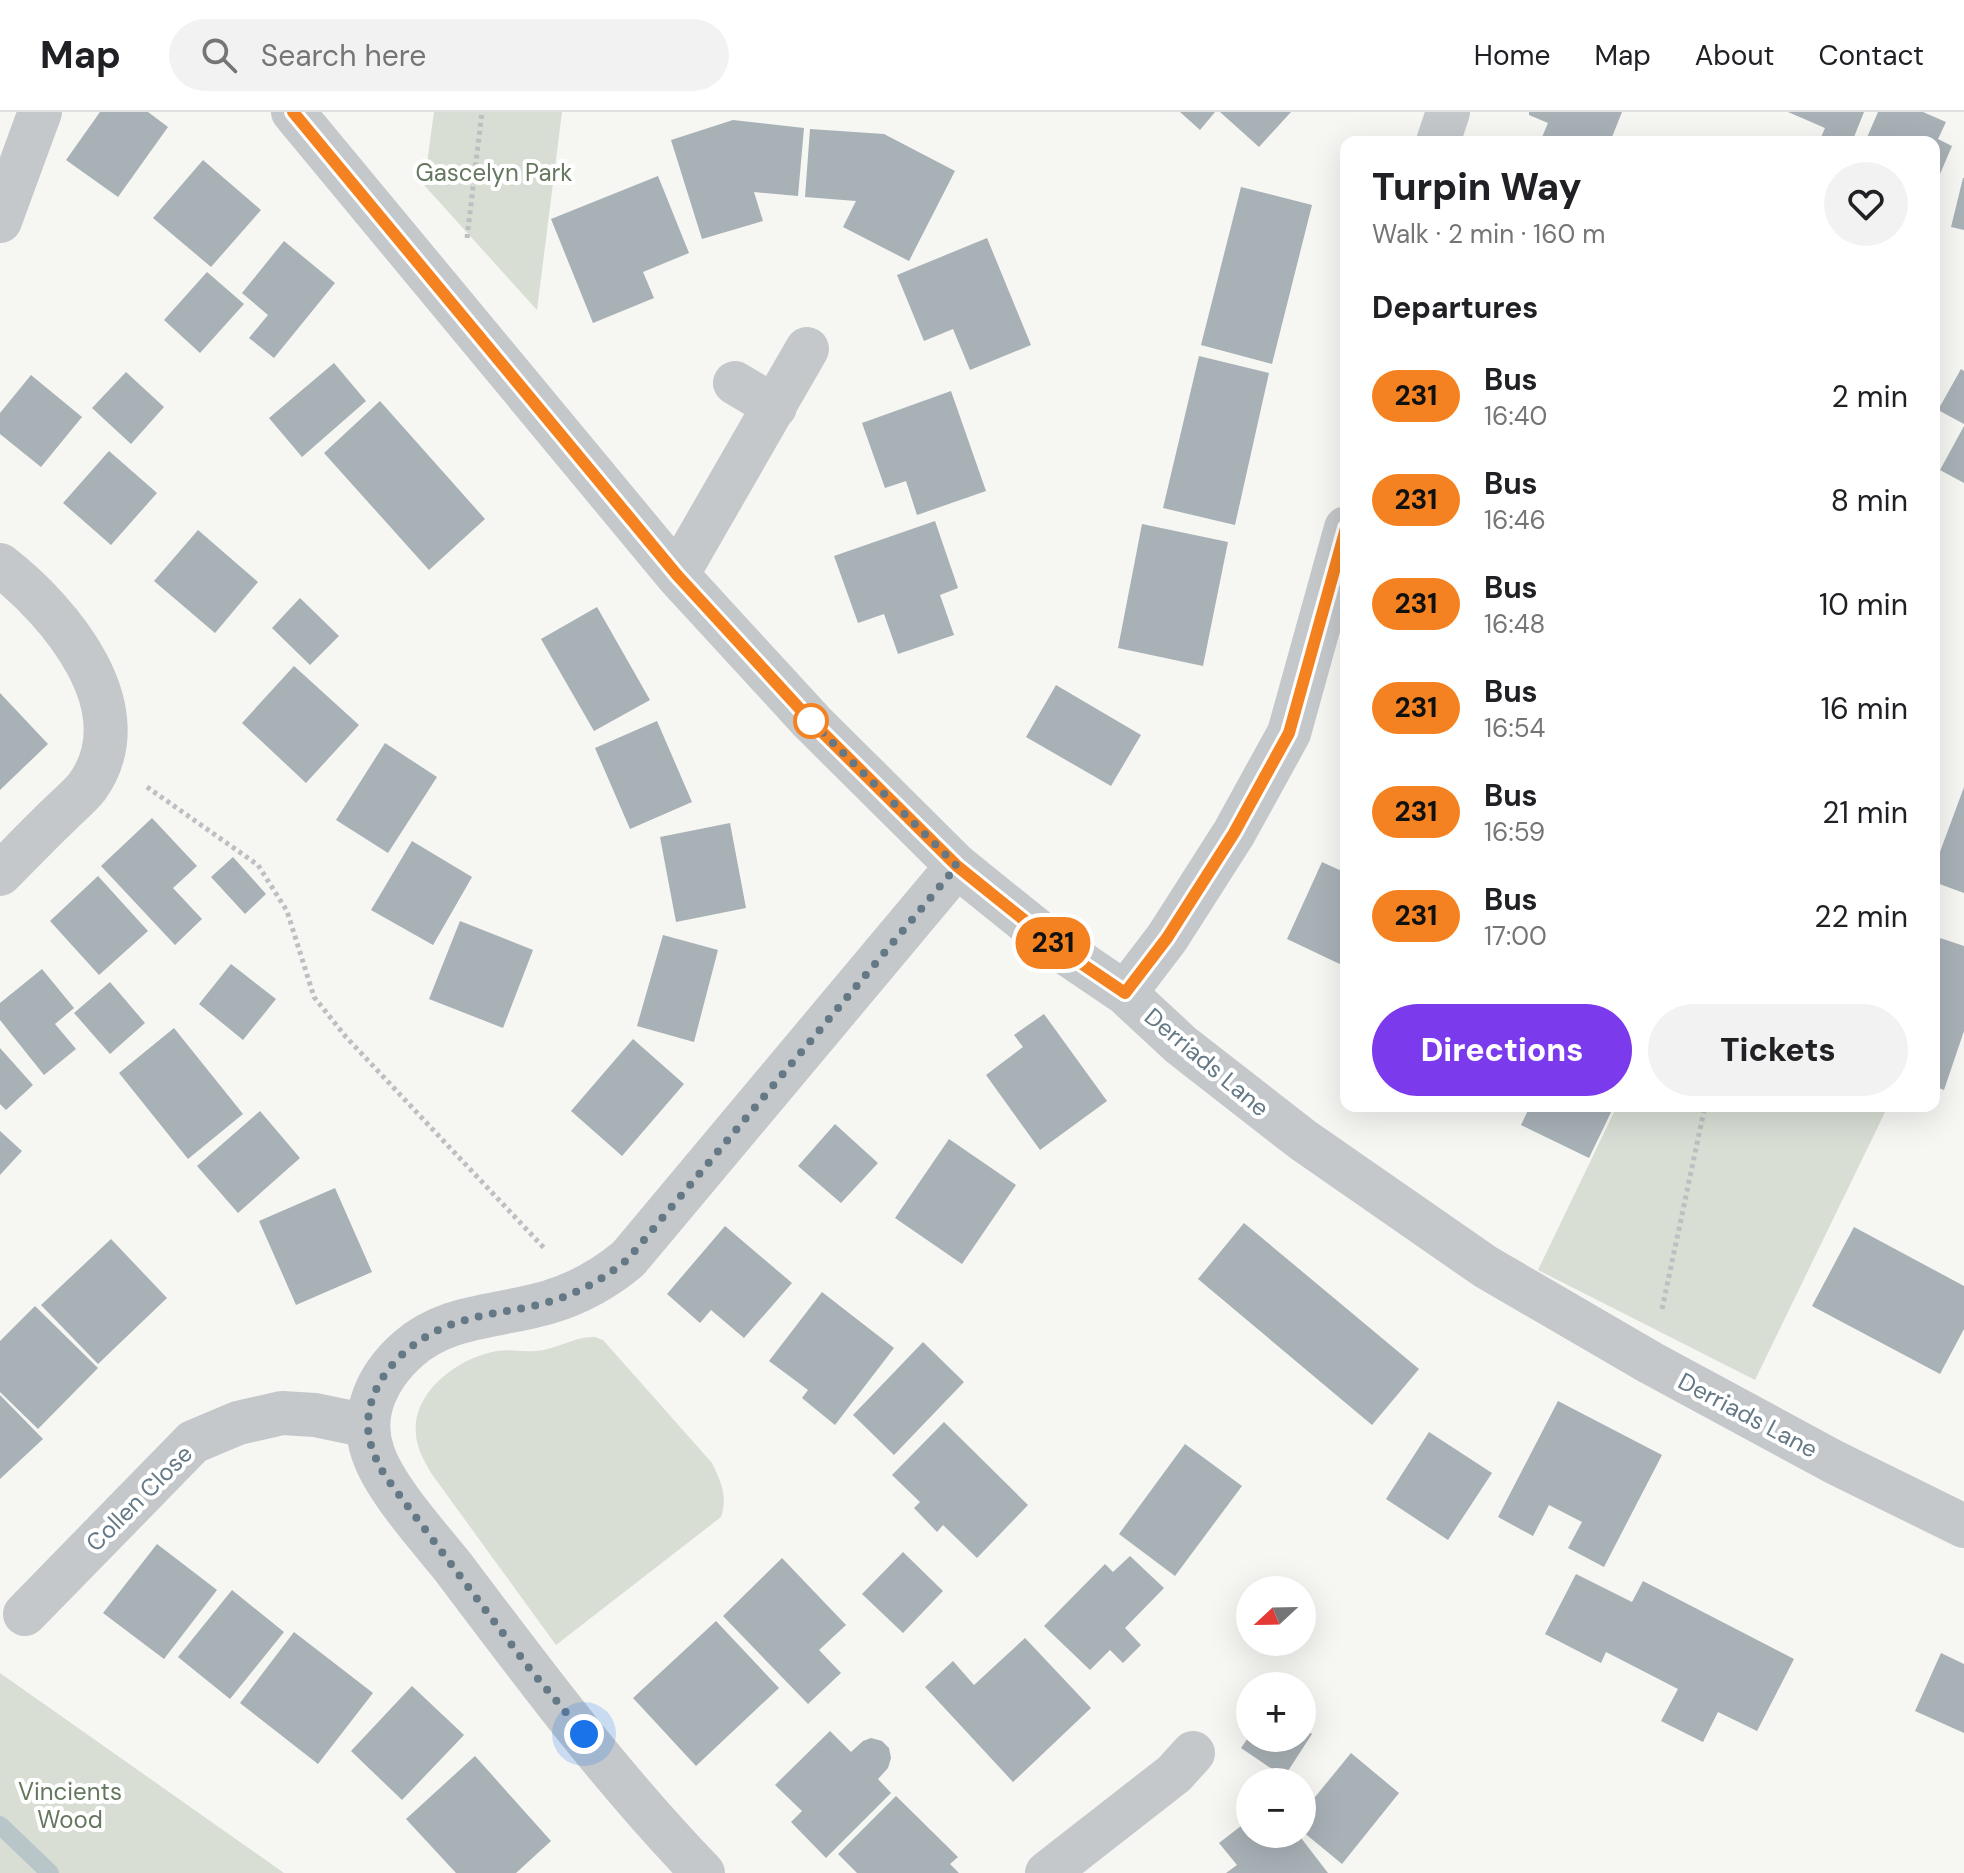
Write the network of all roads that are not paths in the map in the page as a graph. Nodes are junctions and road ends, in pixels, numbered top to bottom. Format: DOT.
graph roads {
  1 [pos="40,112"];
  2 [pos="293,112"];
  3 [pos="1448,112"];
  4 [pos="1440,136"];
  5 [pos="0,221"];
  6 [pos="807,349"];
  7 [pos="735,383"];
  8 [pos="775,407"];
  9 [pos="1340,550"];
  10 [pos="0,565"];
  11 [pos="677,575"];
  12 [pos="957,866"];
  13 [pos="0,874"];
  14 [pos="1125,993"];
  15 [pos="368,1426"];
  16 [pos="1964,1526"];
  17 [pos="25,1614"];
  18 [pos="1193,1753"];
  19 [pos="703,1873"];
  20 [pos="1047,1873"];
  1 -- 5 [label="street"];
  2 -- 11 [label="street, Derriads Lane"];
  3 -- 4 [label="street"];
  6 -- 8 [label="street"];
  7 -- 8 [label="street"];
  8 -- 11 [label="street"];
  9 -- 14 [label="street"];
  10 -- 13 [label="street"];
  11 -- 12 [label="street, Derriads Lane"];
  12 -- 14 [label="street, Derriads Lane"];
  12 -- 15 [label="street"];
  14 -- 16 [label="street, Derriads Lane"];
  15 -- 17 [label="street, Collen Close"];
  15 -- 19 [label="street"];
  18 -- 20 [label="street"];
}
